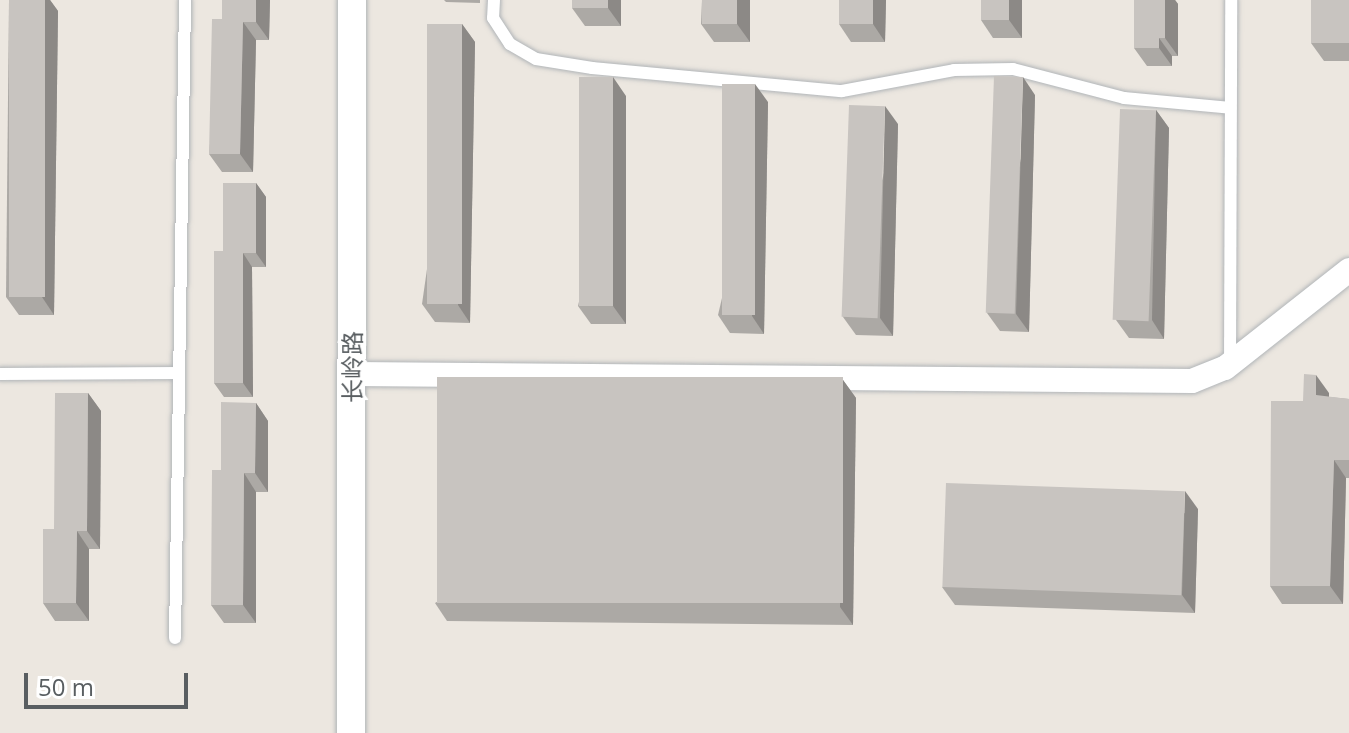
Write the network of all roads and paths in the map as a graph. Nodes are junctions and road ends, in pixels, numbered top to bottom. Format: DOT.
graph roads {
  1 [pos="185,0"];
  2 [pos="352,0"];
  3 [pos="494,0"];
  4 [pos="1231,0"];
  5 [pos="1231,108"];
  6 [pos="1349,270"];
  7 [pos="1230,364"];
  8 [pos="179,373"];
  9 [pos="0,374"];
  10 [pos="352,374"];
  11 [pos="175,638"];
  12 [pos="351,733"];
  1 -- 8 [label="lane"];
  2 -- 10 [label="street, 长岭路"];
  3 -- 5 [label="lane"];
  4 -- 5 [label="lane"];
  5 -- 7 [label="lane"];
  6 -- 7 [label="street"];
  7 -- 10 [label="street"];
  8 -- 9 [label="lane"];
  8 -- 11 [label="lane"];
  10 -- 12 [label="street, 长岭路"];
}
